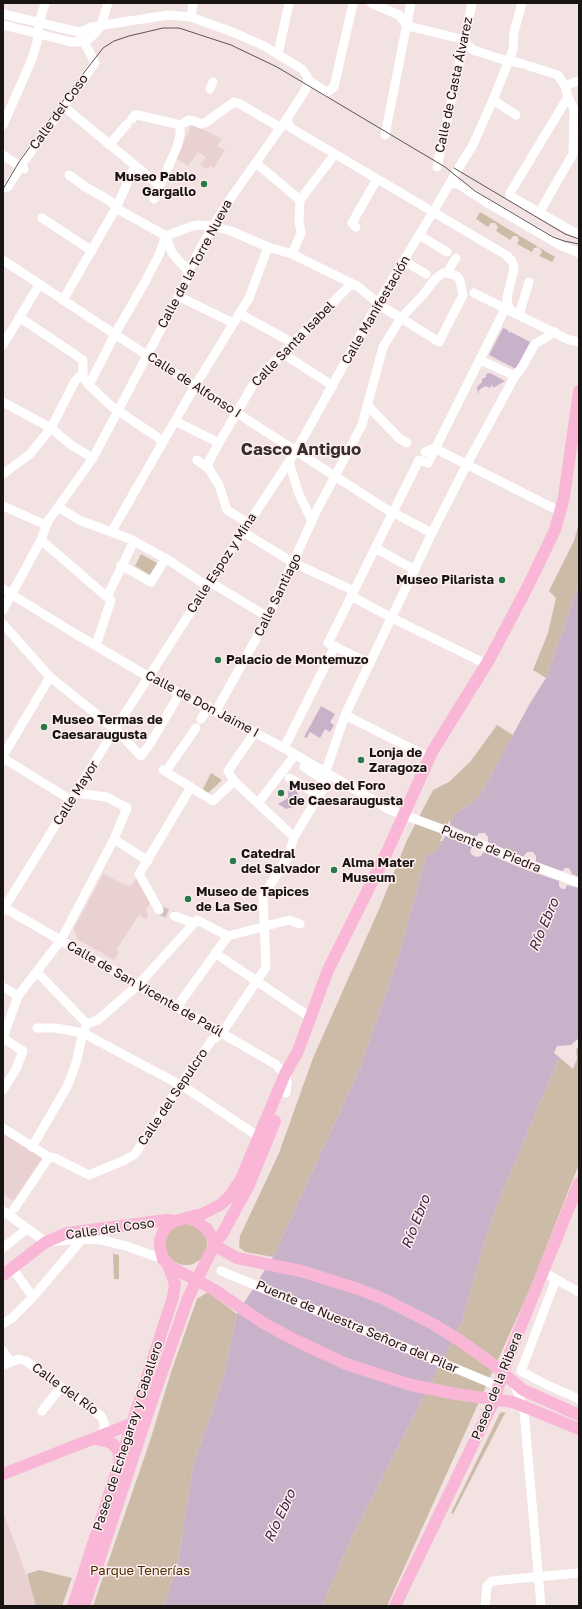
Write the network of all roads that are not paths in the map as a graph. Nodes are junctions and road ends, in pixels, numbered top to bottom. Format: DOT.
graph roads {
  1 [pos="45,3"];
  2 [pos="108,3"];
  3 [pos="193,3"];
  4 [pos="289,3"];
  5 [pos="353,3"];
  6 [pos="371,3"];
  7 [pos="411,3"];
  8 [pos="472,3"];
  9 [pos="522,3"];
  10 [pos="3,14"];
  11 [pos="191,17"];
  12 [pos="39,23"];
  13 [pos="407,24"];
  14 [pos="3,25"];
  15 [pos="101,26"];
  16 [pos="79,32"];
  17 [pos="38,34"];
  18 [pos="84,42"];
  19 [pos="464,42"];
  20 [pos="278,54"];
  21 [pos="509,61"];
  22 [pos="308,80"];
  23 [pos="578,81"];
  24 [pos="565,86"];
  25 [pos="568,97"];
  26 [pos="493,100"];
  27 [pos="63,106"];
  28 [pos="516,115"];
  29 [pos="288,117"];
  30 [pos="3,125"];
  31 [pos="180,125"];
  32 [pos="281,128"];
  33 [pos="385,135"];
  34 [pos="109,145"];
  35 [pos="335,154"];
  36 [pos="3,155"];
  37 [pos="256,162"];
  38 [pos="136,166"];
  39 [pos="22,167"];
  40 [pos="437,167"];
  41 [pos="69,176"];
  42 [pos="377,179"];
  43 [pos="450,184"];
  44 [pos="160,186"];
  45 [pos="3,188"];
  46 [pos="154,199"];
  47 [pos="300,200"];
  48 [pos="116,208"];
  49 [pos="434,212"];
  50 [pos="539,213"];
  51 [pos="42,218"];
  52 [pos="213,226"];
  53 [pos="356,227"];
  54 [pos="419,235"];
  55 [pos="579,235"];
  56 [pos="166,236"];
  57 [pos="268,247"];
  58 [pos="92,251"];
  59 [pos="447,252"];
  60 [pos="292,254"];
  61 [pos="579,254"];
  62 [pos="456,258"];
  63 [pos="3,260"];
  64 [pos="404,261"];
  65 [pos="188,271"];
  66 [pos="447,273"];
  67 [pos="430,277"];
  68 [pos="529,282"];
  69 [pos="39,285"];
  70 [pos="354,285"];
  71 [pos="474,293"];
  72 [pos="178,296"];
  73 [pos="63,300"];
  74 [pos="378,303"];
  75 [pos="511,310"];
  76 [pos="240,314"];
  77 [pos="19,317"];
  78 [pos="401,318"];
  79 [pos="234,323"];
  80 [pos="555,332"];
  81 [pos="115,334"];
  82 [pos="579,342"];
  83 [pos="293,343"];
  84 [pos="3,345"];
  85 [pos="282,353"];
  86 [pos="146,354"];
  87 [pos="480,360"];
  88 [pos="82,374"];
  89 [pos="514,376"];
  90 [pos="89,385"];
  91 [pos="195,386"];
  92 [pos="333,386"];
  93 [pos="579,391"];
  94 [pos="3,402"];
  95 [pos="367,405"];
  96 [pos="117,410"];
  97 [pos="236,412"];
  98 [pos="175,421"];
  99 [pos="51,428"];
  100 [pos="163,441"];
  101 [pos="219,443"];
  102 [pos="407,443"];
  103 [pos="434,448"];
  104 [pos="296,451"];
  105 [pos="425,452"];
  106 [pos="93,458"];
  107 [pos="197,460"];
  108 [pos="289,462"];
  109 [pos="467,464"];
  110 [pos="208,469"];
  111 [pos="3,474"];
  112 [pos="336,476"];
  113 [pos="3,506"];
  114 [pos="58,507"];
  115 [pos="390,511"];
  116 [pos="561,512"];
  117 [pos="312,521"];
  118 [pos="248,523"];
  119 [pos="46,525"];
  120 [pos="112,532"];
  121 [pos="242,532"];
  122 [pos="432,533"];
  123 [pos="41,540"];
  124 [pos="132,540"];
  125 [pos="376,548"];
  126 [pos="168,559"];
  127 [pos="294,563"];
  128 [pos="121,565"];
  129 [pos="415,570"];
  130 [pos="208,584"];
  131 [pos="3,589"];
  132 [pos="12,594"];
  133 [pos="352,594"];
  134 [pos="107,595"];
  135 [pos="3,610"];
  136 [pos="268,617"];
  137 [pos="392,618"];
  138 [pos="3,624"];
  139 [pos="96,645"];
  140 [pos="335,646"];
  141 [pos="370,664"];
  142 [pos="486,664"];
  143 [pos="50,677"];
  144 [pos="150,677"];
  145 [pos="180,693"];
  146 [pos="213,709"];
  147 [pos="345,715"];
  148 [pos="202,719"];
  149 [pos="196,728"];
  150 [pos="115,729"];
  151 [pos="255,732"];
  152 [pos="284,748"];
  153 [pos="3,757"];
  154 [pos="430,758"];
  155 [pos="323,775"];
  156 [pos="289,778"];
  157 [pos="234,781"];
  158 [pos="191,787"];
  159 [pos="319,795"];
  160 [pos="73,796"];
  161 [pos="256,801"];
  162 [pos="403,815"];
  163 [pos="294,837"];
  164 [pos="114,839"];
  165 [pos="148,861"];
  166 [pos="579,882"];
  167 [pos="3,908"];
  168 [pos="160,910"];
  169 [pos="174,916"];
  170 [pos="194,923"];
  171 [pos="300,924"];
  172 [pos="264,926"];
  173 [pos="228,936"];
  174 [pos="61,940"];
  175 [pos="215,953"];
  176 [pos="37,972"];
  177 [pos="257,982"];
  178 [pos="138,985"];
  179 [pos="3,987"];
  180 [pos="18,996"];
  181 [pos="177,1007"];
  182 [pos="310,1017"];
  183 [pos="87,1024"];
  184 [pos="37,1028"];
  185 [pos="83,1033"];
  186 [pos="221,1033"];
  187 [pos="3,1038"];
  188 [pos="298,1051"];
  189 [pos="286,1074"];
  190 [pos="180,1085"];
  191 [pos="3,1090"];
  192 [pos="286,1093"];
  193 [pos="3,1128"];
  194 [pos="259,1137"];
  195 [pos="32,1147"];
  196 [pos="49,1157"];
  197 [pos="579,1183"];
  198 [pos="14,1209"];
  199 [pos="3,1212"];
  200 [pos="187,1218"];
  201 [pos="175,1221"];
  202 [pos="27,1229"];
  203 [pos="82,1239"];
  204 [pos="46,1242"];
  205 [pos="214,1244"];
  206 [pos="3,1248"];
  207 [pos="166,1262"];
  208 [pos="8,1271"];
  209 [pos="221,1271"];
  210 [pos="543,1272"];
  211 [pos="197,1279"];
  212 [pos="556,1279"];
  213 [pos="579,1292"];
  214 [pos="34,1297"];
  215 [pos="3,1324"];
  216 [pos="3,1351"];
  217 [pos="6,1364"];
  218 [pos="502,1373"];
  219 [pos="493,1384"];
  220 [pos="515,1385"];
  221 [pos="61,1387"];
  222 [pos="494,1399"];
  223 [pos="579,1399"];
  224 [pos="522,1405"];
  225 [pos="42,1411"];
  226 [pos="148,1412"];
  227 [pos="579,1416"];
  228 [pos="131,1424"];
  229 [pos="579,1429"];
  230 [pos="100,1437"];
  231 [pos="120,1460"];
  232 [pos="3,1474"];
  233 [pos="579,1573"];
  234 [pos="539,1576"];
  235 [pos="73,1606"];
  236 [pos="84,1606"];
  237 [pos="395,1606"];
  238 [pos="485,1606"];
  239 [pos="541,1606"];
  1 -- 12 [label="street"];
  2 -- 15 [label="street"];
  3 -- 11 [label="street"];
  4 -- 20 [label="street"];
  5 -- 22 [label="street"];
  6 -- 13 [label="street"];
  7 -- 13 [label="street"];
  8 -- 19 [label="street, Calle de Casta Álvarez"];
  9 -- 21 [label="street, Calle Manifestación"];
  10 -- 12 [label="street"];
  11 -- 15 [label="street"];
  11 -- 20 [label="street"];
  12 -- 16 [label="street"];
  12 -- 17 [label="street"];
  13 -- 19 [label="street"];
  13 -- 33 [label="street"];
  14 -- 17 [label="street"];
  15 -- 16 [label="street"];
  15 -- 18 [label="street"];
  16 -- 18 [label="street, Calle del Coso"];
  17 -- 18 [label="street"];
  17 -- 30 [label="street"];
  18 -- 27 [label="street, Calle del Coso"];
  19 -- 21 [label="street"];
  19 -- 40 [label="street, Calle de Casta Álvarez"];
  20 -- 22 [label="street"];
  21 -- 24 [label="street"];
  21 -- 26 [label="street, Calle Manifestación"];
  22 -- 29 [label="street, Calle de la Torre Nueva"];
  23 -- 24 [label="street"];
  24 -- 25 [label="street"];
  25 -- 50 [label="street"];
  25 -- 50 [label="street"];
  26 -- 28 [label="street"];
  26 -- 43 [label="street, Calle Manifestación"];
  27 -- 34 [label="street"];
  27 -- 39 [label="street, Calle del Coso"];
  29 -- 32 [label="street, Calle de la Torre Nueva"];
  29 -- 35 [label="street"];
  31 -- 32 [label="street"];
  31 -- 34 [label="street"];
  31 -- 44 [label="street"];
  32 -- 37 [label="street, Calle de la Torre Nueva"];
  34 -- 38 [label="street"];
  35 -- 42 [label="street"];
  35 -- 47 [label="street"];
  36 -- 39 [label="street"];
  37 -- 47 [label="street"];
  37 -- 52 [label="street, Calle de la Torre Nueva"];
  38 -- 44 [label="street"];
  38 -- 48 [label="street"];
  39 -- 45 [label="street, Calle del Coso"];
  41 -- 48 [label="street"];
  42 -- 49 [label="street"];
  42 -- 53 [label="street"];
  43 -- 49 [label="street, Calle Manifestación"];
  43 -- 61 [label="street"];
  44 -- 46 [label="street"];
  47 -- 60 [label="street"];
  48 -- 56 [label="street"];
  48 -- 58 [label="street"];
  49 -- 54 [label="street, Calle Manifestación"];
  49 -- 75 [label="street"];
  50 -- 55 [label="street"];
  51 -- 58 [label="street"];
  52 -- 56 [label="street"];
  52 -- 57 [label="street"];
  52 -- 65 [label="street, Calle de la Torre Nueva"];
  54 -- 59 [label="street"];
  54 -- 64 [label="street, Calle Manifestación"];
  56 -- 65 [label="street"];
  56 -- 81 [label="street"];
  57 -- 60 [label="street"];
  57 -- 76 [label="street"];
  58 -- 73 [label="street"];
  60 -- 70 [label="street"];
  62 -- 66 [label="street"];
  63 -- 69 [label="street, Calle de Alfonso I"];
  64 -- 67 [label="street"];
  64 -- 74 [label="street, Calle Manifestación"];
  65 -- 72 [label="street, Calle de la Torre Nueva"];
  66 -- 67 [label="street"];
  66 -- 78 [label="street"];
  67 -- 78 [label="street, Calle Santiago"];
  68 -- 75 [label="street"];
  69 -- 73 [label="street, Calle de Alfonso I"];
  69 -- 77 [label="street"];
  70 -- 74 [label="street"];
  70 -- 83 [label="street, Calle Santa Isabel"];
  71 -- 75 [label="street"];
  72 -- 79 [label="street"];
  72 -- 86 [label="street, Calle de la Torre Nueva"];
  73 -- 81 [label="street, Calle de Alfonso I"];
  74 -- 78 [label="street"];
  74 -- 92 [label="street, Calle Manifestación"];
  75 -- 80 [label="street"];
  75 -- 87 [label="street"];
  76 -- 79 [label="street"];
  76 -- 83 [label="street"];
  77 -- 84 [label="street"];
  77 -- 88 [label="street"];
  78 -- 95 [label="street, Calle Santiago"];
  79 -- 91 [label="street"];
  80 -- 82 [label="street"];
  80 -- 89 [label="street"];
  81 -- 86 [label="street, Calle de Alfonso I"];
  81 -- 90 [label="street"];
  83 -- 85 [label="street, Calle Santa Isabel"];
  85 -- 92 [label="street"];
  85 -- 97 [label="street, Calle Santa Isabel"];
  86 -- 91 [label="street, Calle de Alfonso I"];
  86 -- 96 [label="street, Calle de la Torre Nueva"];
  87 -- 89 [label="street"];
  87 -- 103 [label="street"];
  88 -- 90 [label="street"];
  88 -- 99 [label="street"];
  89 -- 109 [label="street"];
  90 -- 96 [label="street"];
  91 -- 97 [label="street, Calle de Alfonso I"];
  91 -- 98 [label="street"];
  92 -- 104 [label="street, Calle Manifestación"];
  93 -- 116 [label="main road"];
  94 -- 99 [label="street"];
  95 -- 102 [label="street"];
  95 -- 112 [label="street, Calle Santiago"];
  96 -- 100 [label="street"];
  96 -- 106 [label="street, Calle de la Torre Nueva"];
  97 -- 101 [label="street, Calle Santa Isabel"];
  97 -- 104 [label="street, Calle de Alfonso I"];
  98 -- 100 [label="street"];
  98 -- 101 [label="street"];
  99 -- 106 [label="street"];
  99 -- 111 [label="street"];
  100 -- 120 [label="street"];
  101 -- 110 [label="street, Calle Santa Isabel"];
  103 -- 105 [label="street"];
  103 -- 109 [label="street"];
  103 -- 115 [label="street"];
  104 -- 108 [label="street, Calle Espoz y Mina"];
  104 -- 112 [label="street, Calle de Alfonso I"];
  106 -- 114 [label="street, Calle de la Torre Nueva"];
  107 -- 110 [label="street"];
  108 -- 117 [label="street"];
  108 -- 118 [label="street, Calle Espoz y Mina"];
  109 -- 116 [label="street"];
  109 -- 122 [label="street"];
  110 -- 118 [label="street"];
  112 -- 115 [label="street, Calle de Alfonso I"];
  112 -- 117 [label="street, Calle Santiago"];
  113 -- 119 [label="street"];
  114 -- 119 [label="street, Calle de la Torre Nueva"];
  114 -- 120 [label="street"];
  115 -- 122 [label="street, Calle de Alfonso I"];
  115 -- 125 [label="street"];
  116 -- 142 [label="main road"];
  117 -- 127 [label="street, Calle Santiago"];
  118 -- 121 [label="street, Calle Espoz y Mina"];
  119 -- 123 [label="street, Calle de la Torre Nueva"];
  120 -- 124 [label="street"];
  121 -- 127 [label="street"];
  121 -- 130 [label="street, Calle Espoz y Mina"];
  122 -- 129 [label="street"];
  123 -- 132 [label="street, Calle de la Torre Nueva"];
  123 -- 134 [label="street"];
  124 -- 126 [label="street"];
  124 -- 128 [label="street"];
  125 -- 129 [label="street"];
  125 -- 133 [label="street"];
  126 -- 128 [label="street"];
  126 -- 130 [label="street"];
  127 -- 133 [label="street"];
  127 -- 136 [label="street, Calle Santiago"];
  128 -- 134 [label="street"];
  129 -- 137 [label="street"];
  130 -- 136 [label="street"];
  130 -- 144 [label="street, Calle Espoz y Mina"];
  131 -- 132 [label="street, Calle de Don Jaime I"];
  132 -- 135 [label="street, Calle de la Torre Nueva"];
  132 -- 139 [label="street, Calle de Don Jaime I"];
  133 -- 137 [label="street"];
  133 -- 140 [label="street"];
  134 -- 139 [label="street"];
  136 -- 146 [label="street, Calle Santiago"];
  137 -- 141 [label="street"];
  137 -- 142 [label="street"];
  138 -- 143 [label="street"];
  139 -- 144 [label="street, Calle de Don Jaime I"];
  140 -- 141 [label="street"];
  140 -- 152 [label="street"];
  141 -- 147 [label="street"];
  142 -- 154 [label="main road"];
  143 -- 150 [label="street"];
  143 -- 153 [label="street"];
  144 -- 145 [label="street, Calle de Don Jaime I"];
  144 -- 150 [label="street, Calle Mayor"];
  145 -- 146 [label="street, Calle de Don Jaime I"];
  145 -- 150 [label="street"];
  146 -- 148 [label="street, Calle Santiago"];
  146 -- 151 [label="street, Calle de Don Jaime I"];
  147 -- 154 [label="street"];
  147 -- 155 [label="street"];
  149 -- 158 [label="street"];
  150 -- 160 [label="street, Calle Mayor"];
  151 -- 152 [label="street, Calle de Don Jaime I"];
  151 -- 157 [label="street"];
  152 -- 155 [label="street, Calle de Don Jaime I"];
  153 -- 160 [label="street"];
  154 -- 162 [label="main road"];
  155 -- 159 [label="street"];
  155 -- 161 [label="street"];
  155 -- 162 [label="street, Calle de Don Jaime I"];
  156 -- 159 [label="street"];
  157 -- 158 [label="street"];
  157 -- 161 [label="street"];
  158 -- 165 [label="street"];
  159 -- 163 [label="street"];
  160 -- 164 [label="street"];
  160 -- 167 [label="street, Calle Mayor"];
  161 -- 163 [label="street"];
  162 -- 166 [label="street, Puente de Piedra"];
  162 -- 182 [label="main road"];
  163 -- 172 [label="street, Calle del Sepulcro"];
  164 -- 165 [label="street"];
  164 -- 174 [label="street"];
  165 -- 168 [label="street"];
  167 -- 174 [label="street, Calle de San Vicente de Paúl"];
  169 -- 170 [label="street"];
  170 -- 173 [label="street"];
  170 -- 178 [label="street"];
  171 -- 172 [label="street"];
  172 -- 173 [label="street"];
  172 -- 177 [label="street, Calle del Sepulcro"];
  173 -- 175 [label="street"];
  174 -- 176 [label="street"];
  174 -- 178 [label="street, Calle de San Vicente de Paúl"];
  175 -- 177 [label="street"];
  175 -- 181 [label="street"];
  176 -- 180 [label="street"];
  176 -- 183 [label="street"];
  177 -- 182 [label="street"];
  177 -- 186 [label="street, Calle del Sepulcro"];
  178 -- 181 [label="street, Calle de San Vicente de Paúl"];
  178 -- 183 [label="street"];
  179 -- 180 [label="street"];
  180 -- 187 [label="street"];
  181 -- 186 [label="street, Calle de San Vicente de Paúl"];
  182 -- 188 [label="main road"];
  183 -- 185 [label="street"];
  184 -- 185 [label="street"];
  185 -- 190 [label="street"];
  185 -- 195 [label="street"];
  186 -- 189 [label="street, Calle de San Vicente de Paúl"];
  186 -- 190 [label="street, Calle del Sepulcro"];
  187 -- 191 [label="street"];
  188 -- 189 [label="main road"];
  188 -- 192 [label="main road"];
  189 -- 192 [label="street"];
  189 -- 194 [label="main road"];
  190 -- 194 [label="street"];
  190 -- 196 [label="street, Calle del Sepulcro"];
  192 -- 205 [label="main road"];
  193 -- 195 [label="street"];
  194 -- 200 [label="main road"];
  195 -- 196 [label="street"];
  196 -- 198 [label="street"];
  197 -- 210 [label="main road, Paseo de la Ribera"];
  199 -- 202 [label="street"];
  200 -- 201 [label="main road"];
  200 -- 205 [label="main road"];
  201 -- 204 [label="main road, Calle del Coso"];
  201 -- 207 [label="main road"];
  202 -- 204 [label="street"];
  202 -- 206 [label="street"];
  203 -- 204 [label="street, Calle del Coso"];
  203 -- 207 [label="street, Calle del Coso"];
  203 -- 214 [label="street"];
  204 -- 208 [label="main road"];
  205 -- 211 [label="main road"];
  205 -- 218 [label="main road, Puente de Nuestra Señora del Pilar"];
  207 -- 211 [label="main road"];
  207 -- 228 [label="main road, Paseo de Echegaray y Caballero"];
  208 -- 214 [label="street"];
  209 -- 219 [label="street, Puente de Nuestra Señora del Pilar"];
  210 -- 212 [label="street"];
  210 -- 218 [label="main road, Paseo de la Ribera"];
  211 -- 222 [label="main road, Puente de Nuestra Señora del Pilar"];
  211 -- 226 [label="main road, Paseo de Echegaray y Caballero"];
  212 -- 213 [label="street"];
  212 -- 223 [label="street"];
  214 -- 215 [label="street"];
  216 -- 217 [label="street"];
  217 -- 221 [label="street, Calle del Río"];
  218 -- 220 [label="main road, Puente de Nuestra Señora del Pilar"];
  218 -- 222 [label="main road, Paseo de la Ribera"];
  220 -- 224 [label="street"];
  220 -- 227 [label="main road, Puente de Nuestra Señora del Pilar"];
  221 -- 225 [label="street"];
  221 -- 230 [label="street, Calle del Río"];
  222 -- 224 [label="main road, Puente de Nuestra Señora del Pilar"];
  222 -- 237 [label="main road, Paseo de la Ribera"];
  224 -- 229 [label="main road, Puente de Nuestra Señora del Pilar"];
  224 -- 234 [label="street"];
  226 -- 228 [label="main road"];
  226 -- 236 [label="main road, Paseo de Echegaray y Caballero"];
  228 -- 230 [label="main road"];
  228 -- 231 [label="main road, Paseo de Echegaray y Caballero"];
  230 -- 231 [label="main road"];
  230 -- 232 [label="main road"];
  231 -- 235 [label="main road, Paseo de Echegaray y Caballero"];
  233 -- 234 [label="street"];
  234 -- 238 [label="street"];
  234 -- 239 [label="street"];
}
